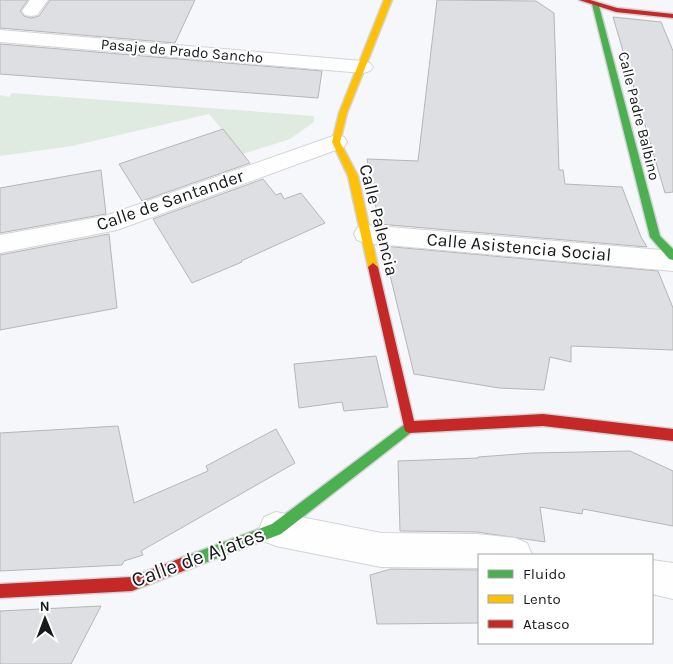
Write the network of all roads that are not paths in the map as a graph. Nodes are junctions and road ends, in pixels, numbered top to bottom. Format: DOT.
graph roads {
  1 [pos="388,0"];
  2 [pos="583,0"];
  3 [pos="595,6"];
  4 [pos="673,16"];
  5 [pos="0,36"];
  6 [pos="363,67"];
  7 [pos="336,142"];
  8 [pos="366,234"];
  9 [pos="0,244"];
  10 [pos="673,256"];
  11 [pos="673,261"];
  12 [pos="409,427"];
  13 [pos="673,435"];
  14 [pos="276,529"];
  15 [pos="506,554"];
  16 [pos="653,577"];
  17 [pos="673,581"];
  18 [pos="0,591"];
  1 -- 6 [label="street"];
  2 -- 3 [label="street"];
  3 -- 4 [label="street"];
  3 -- 10 [label="street, Calle Padre Balbino"];
  5 -- 6 [label="street, Pasaje de Prado Sancho"];
  6 -- 7 [label="street"];
  7 -- 8 [label="street, Calle Palencia"];
  7 -- 9 [label="street, Calle de Santander"];
  8 -- 11 [label="street, Calle Asistencia Social"];
  8 -- 12 [label="street, Calle Palencia"];
  12 -- 13 [label="street"];
  12 -- 14 [label="street, Calle de Ajates"];
  14 -- 15 [label="street, Calle de Ajates"];
  14 -- 18 [label="street, Calle de Ajates"];
  16 -- 17 [label="street"];
}
